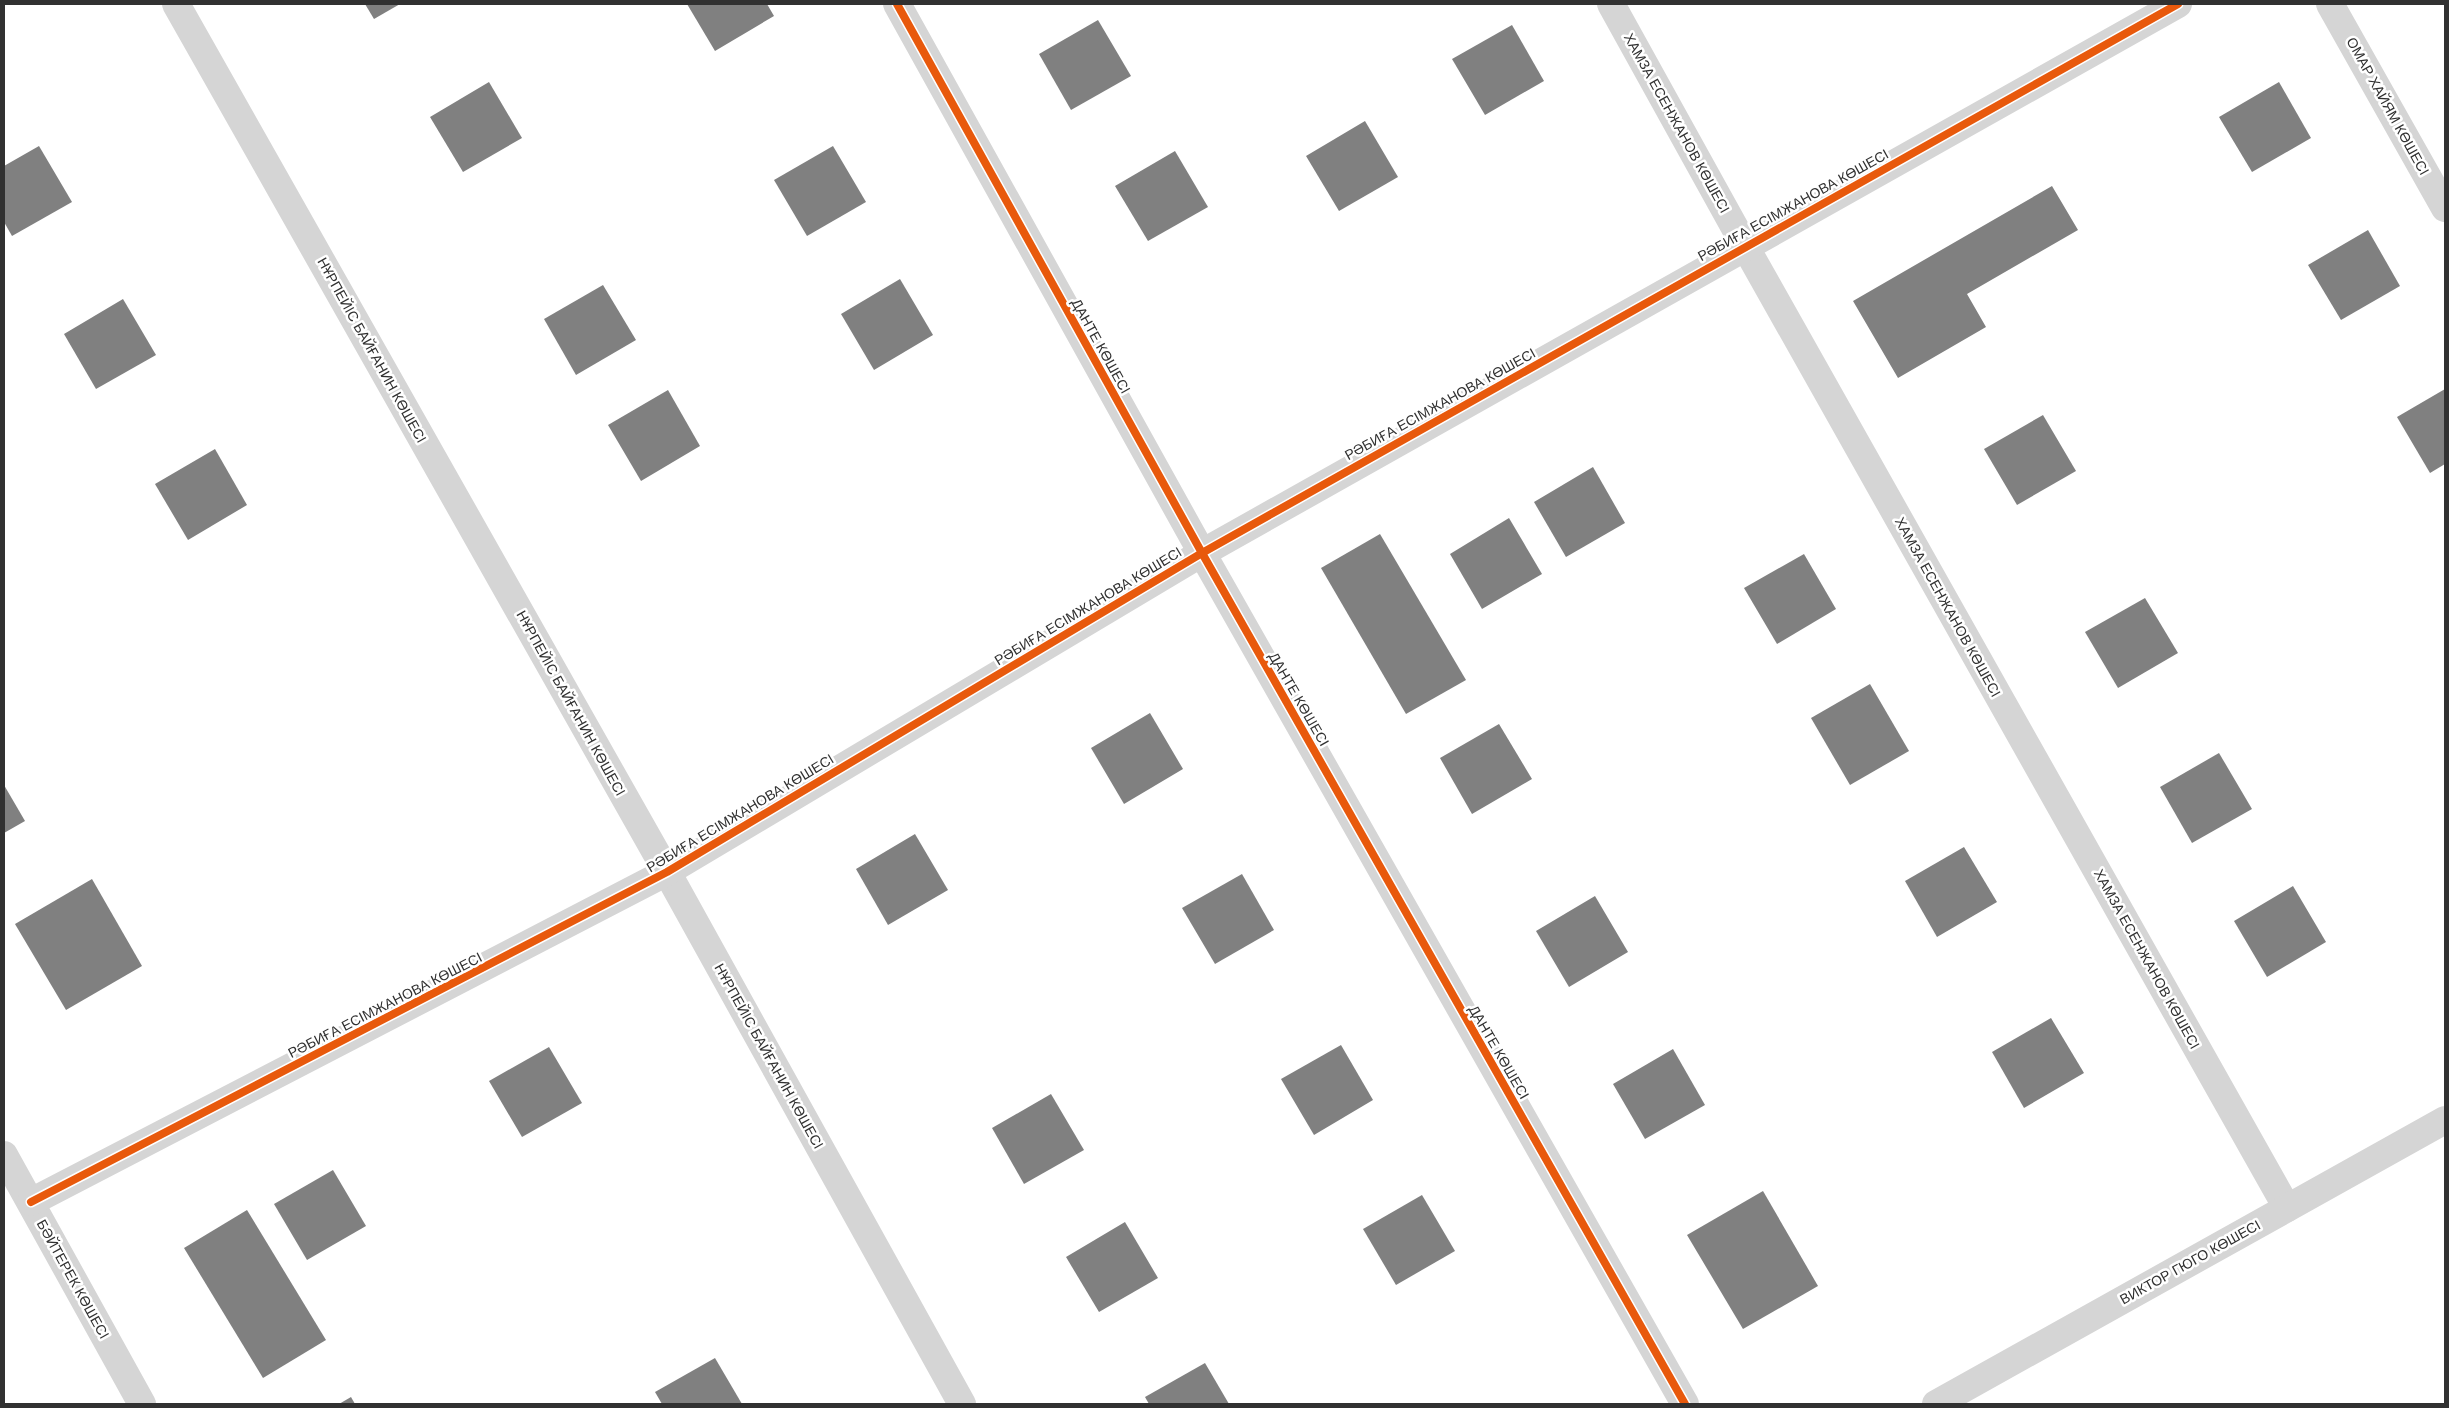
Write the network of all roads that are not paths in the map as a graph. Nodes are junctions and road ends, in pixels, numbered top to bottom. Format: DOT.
graph roads {
  1 [pos="176,4"];
  2 [pos="897,4"];
  3 [pos="1612,4"];
  4 [pos="2178,4"];
  5 [pos="2330,4"];
  6 [pos="2445,208"];
  7 [pos="1745,246"];
  8 [pos="1202,553"];
  9 [pos="667,872"];
  10 [pos="2445,1120"];
  11 [pos="4,1155"];
  12 [pos="31,1202"];
  13 [pos="2287,1208"];
  14 [pos="142,1404"];
  15 [pos="962,1404"];
  16 [pos="1685,1404"];
  17 [pos="1936,1404"];
  1 -- 9 [label="street, НҰРПЕЙІС БАЙҒАНИН КӨШЕСІ"];
  2 -- 8 [label="street, ДАНТЕ КӨШЕСІ"];
  3 -- 7 [label="street, ХАМЗА ЕСЕНЖАНОВ КӨШЕСІ"];
  4 -- 7 [label="street, РӘБИҒА ЕСІМЖАНОВА КӨШЕСІ"];
  5 -- 6 [label="street, ОМАР ХАЙЯМ КӨШЕСІ"];
  7 -- 8 [label="street, РӘБИҒА ЕСІМЖАНОВА КӨШЕСІ"];
  7 -- 13 [label="street, ХАМЗА ЕСЕНЖАНОВ КӨШЕСІ"];
  8 -- 9 [label="street, РӘБИҒА ЕСІМЖАНОВА КӨШЕСІ"];
  8 -- 16 [label="street, ДАНТЕ КӨШЕСІ"];
  9 -- 12 [label="street, РӘБИҒА ЕСІМЖАНОВА КӨШЕСІ"];
  9 -- 15 [label="street, НҰРПЕЙІС БАЙҒАНИН КӨШЕСІ"];
  10 -- 13 [label="street, ВИКТОР ГЮГО КӨШЕСІ"];
  11 -- 12 [label="street, БӘЙТЕРЕК КӨШЕСІ"];
  12 -- 14 [label="street, БӘЙТЕРЕК КӨШЕСІ"];
  13 -- 17 [label="street, ВИКТОР ГЮГО КӨШЕСІ"];
}
